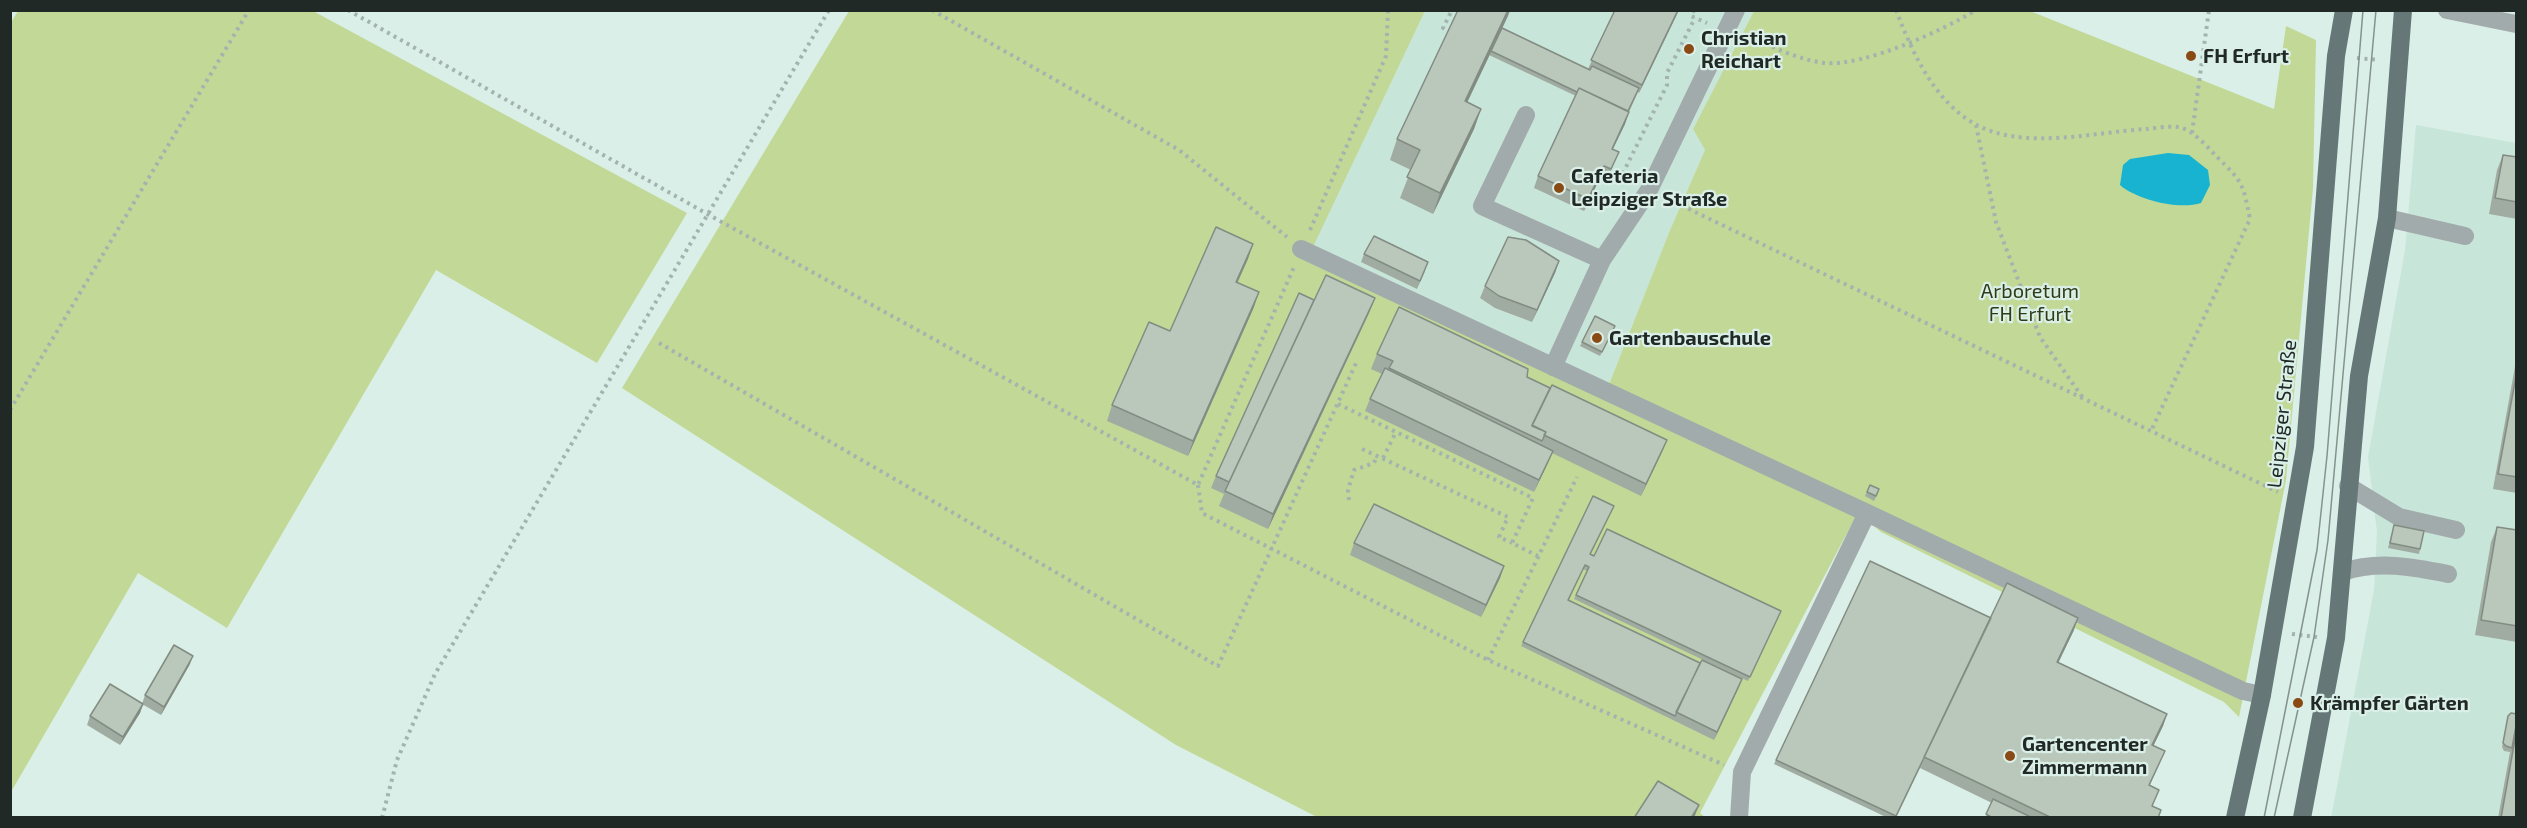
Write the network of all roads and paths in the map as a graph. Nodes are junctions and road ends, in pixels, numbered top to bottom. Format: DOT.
graph roads {
  1 [pos="249,10"];
  2 [pos="348,10"];
  3 [pos="829,10"];
  4 [pos="932,10"];
  5 [pos="1388,10"];
  6 [pos="1452,10"];
  7 [pos="1896,10"];
  8 [pos="1976,10"];
  9 [pos="2209,10"];
  10 [pos="2344,10"];
  11 [pos="2403,10"];
  12 [pos="2447,10"];
  13 [pos="1695,18"];
  14 [pos="1732,18"];
  15 [pos="2517,24"];
  16 [pos="1451,32"];
  17 [pos="1908,42"];
  18 [pos="2336,56"];
  19 [pos="2400,62"];
  20 [pos="1527,115"];
  21 [pos="1976,125"];
  22 [pos="2192,133"];
  23 [pos="1649,190"];
  24 [pos="709,215"];
  25 [pos="2387,218"];
  26 [pos="2464,236"];
  27 [pos="1302,249"];
  28 [pos="1602,260"];
  29 [pos="659,343"];
  30 [pos="1357,361"];
  31 [pos="1552,367"];
  32 [pos="2084,398"];
  33 [pos="1338,404"];
  34 [pos="10,410"];
  35 [pos="2151,431"];
  36 [pos="1396,432"];
  37 [pos="1362,449"];
  38 [pos="1377,456"];
  39 [pos="1383,458"];
  40 [pos="1577,477"];
  41 [pos="2280,480"];
  42 [pos="1198,485"];
  43 [pos="2348,486"];
  44 [pos="2278,492"];
  45 [pos="1349,500"];
  46 [pos="2276,504"];
  47 [pos="1867,513"];
  48 [pos="2456,530"];
  49 [pos="1512,543"];
  50 [pos="1273,549"];
  51 [pos="1538,556"];
  52 [pos="2343,572"];
  53 [pos="2448,574"];
  54 [pos="2273,630"];
  55 [pos="2336,638"];
  56 [pos="1488,660"];
  57 [pos="2262,695"];
  58 [pos="1742,772"];
  59 [pos="382,818"];
  60 [pos="1739,818"];
  61 [pos="2235,818"];
  62 [pos="2302,818"];
  1 -- 34 [label="path"];
  2 -- 24 [label="path"];
  3 -- 24 [label="path"];
  4 -- 27 [label="path"];
  5 -- 27 [label="path"];
  6 -- 16 [label="path"];
  7 -- 17 [label="path"];
  8 -- 17 [label="path"];
  9 -- 22 [label="path"];
  10 -- 18 [label="main road, Leipziger Straße"];
  11 -- 19 [label="main road"];
  12 -- 15 [label="street"];
  13 -- 23 [label="path"];
  14 -- 17 [label="path"];
  14 -- 23 [label="street"];
  17 -- 21 [label="path"];
  18 -- 19 [label="path"];
  18 -- 54 [label="main road, Leipziger Straße"];
  19 -- 25 [label="main road"];
  20 -- 28 [label="street"];
  21 -- 22 [label="path"];
  21 -- 32 [label="path"];
  22 -- 35 [label="path"];
  23 -- 28 [label="street"];
  23 -- 32 [label="path"];
  24 -- 42 [label="path"];
  24 -- 59 [label="path"];
  25 -- 26 [label="street"];
  25 -- 43 [label="main road"];
  27 -- 31 [label="street"];
  27 -- 42 [label="path"];
  28 -- 31 [label="street"];
  29 -- 50 [label="path"];
  30 -- 33 [label="path"];
  31 -- 47 [label="street"];
  32 -- 35 [label="path"];
  33 -- 36 [label="path"];
  33 -- 50 [label="path"];
  35 -- 44 [label="path"];
  36 -- 39 [label="path"];
  36 -- 49 [label="path"];
  37 -- 38 [label="path"];
  38 -- 39 [label="path"];
  38 -- 45 [label="path"];
  39 -- 49 [label="path"];
  40 -- 51 [label="path"];
  41 -- 44 [label="path"];
  42 -- 50 [label="path"];
  43 -- 48 [label="street"];
  43 -- 52 [label="main road"];
  44 -- 46 [label="path"];
  47 -- 57 [label="street"];
  47 -- 58 [label="street"];
  49 -- 51 [label="path"];
  50 -- 56 [label="path"];
  51 -- 56 [label="path"];
  52 -- 53 [label="street"];
  52 -- 55 [label="main road"];
  54 -- 55 [label="path"];
  54 -- 57 [label="main road, Leipziger Straße"];
  55 -- 62 [label="main road"];
  56 -- 58 [label="path"];
  57 -- 61 [label="main road, Leipziger Straße"];
  58 -- 60 [label="street"];
}
